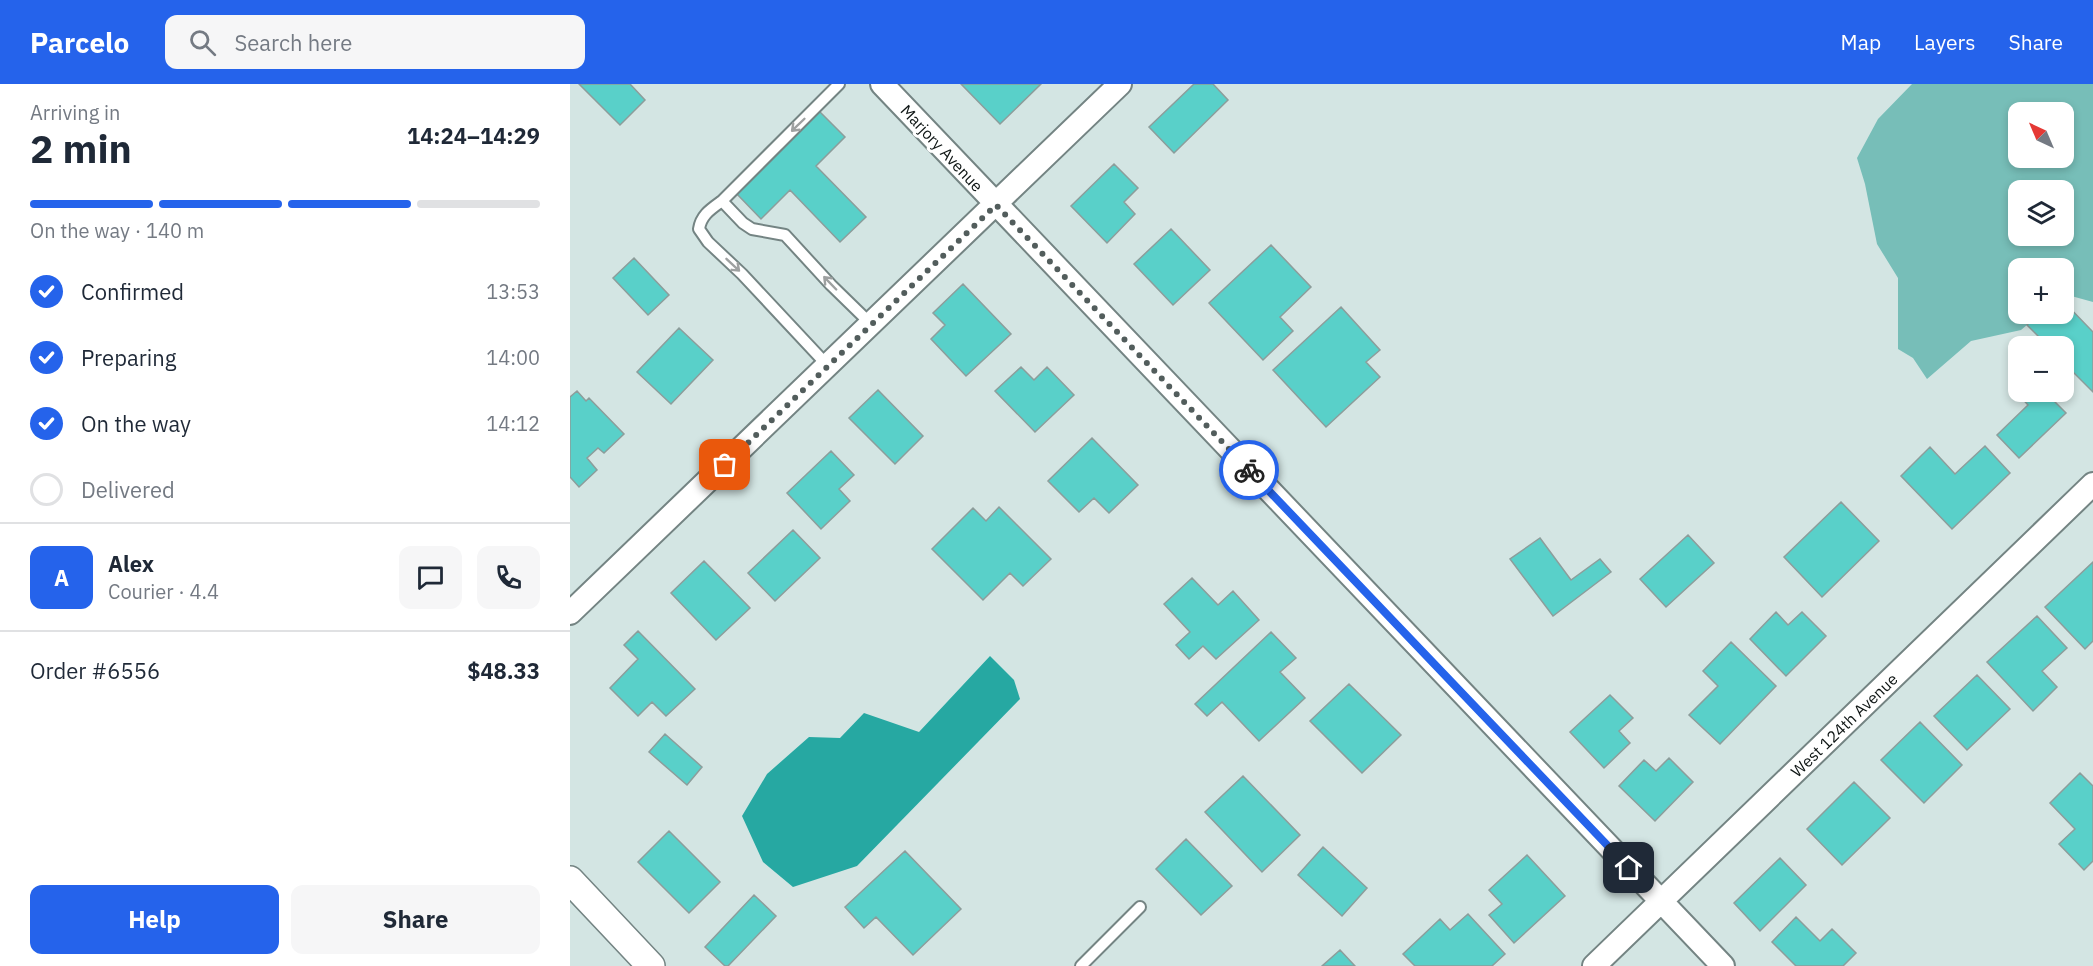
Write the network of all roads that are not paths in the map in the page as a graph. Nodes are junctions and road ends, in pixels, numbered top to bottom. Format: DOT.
graph roads {
  1 [pos="839,84"];
  2 [pos="882,84"];
  3 [pos="1119,84"];
  4 [pos="722,201"];
  5 [pos="996,205"];
  6 [pos="871,324"];
  7 [pos="828,366"];
  8 [pos="2093,483"];
  9 [pos="570,613"];
  10 [pos="570,880"];
  11 [pos="1662,902"];
  12 [pos="1140,907"];
  13 [pos="651,966"];
  14 [pos="1081,966"];
  15 [pos="1594,966"];
  16 [pos="1723,966"];
  1 -- 4 [label="lane, one-way"];
  2 -- 5 [label="street, Marjory Avenue"];
  3 -- 5 [label="street"];
  6 -- 4 [label="lane, one-way"];
  4 -- 7 [label="lane, one-way"];
  5 -- 6 [label="street"];
  5 -- 11 [label="street, Marjory Avenue"];
  6 -- 7 [label="street"];
  7 -- 9 [label="street"];
  8 -- 11 [label="street, West 124th Avenue"];
  10 -- 13 [label="street"];
  11 -- 15 [label="street, West 124th Avenue"];
  11 -- 16 [label="street, Marjory Avenue"];
  12 -- 14 [label="lane"];
}
